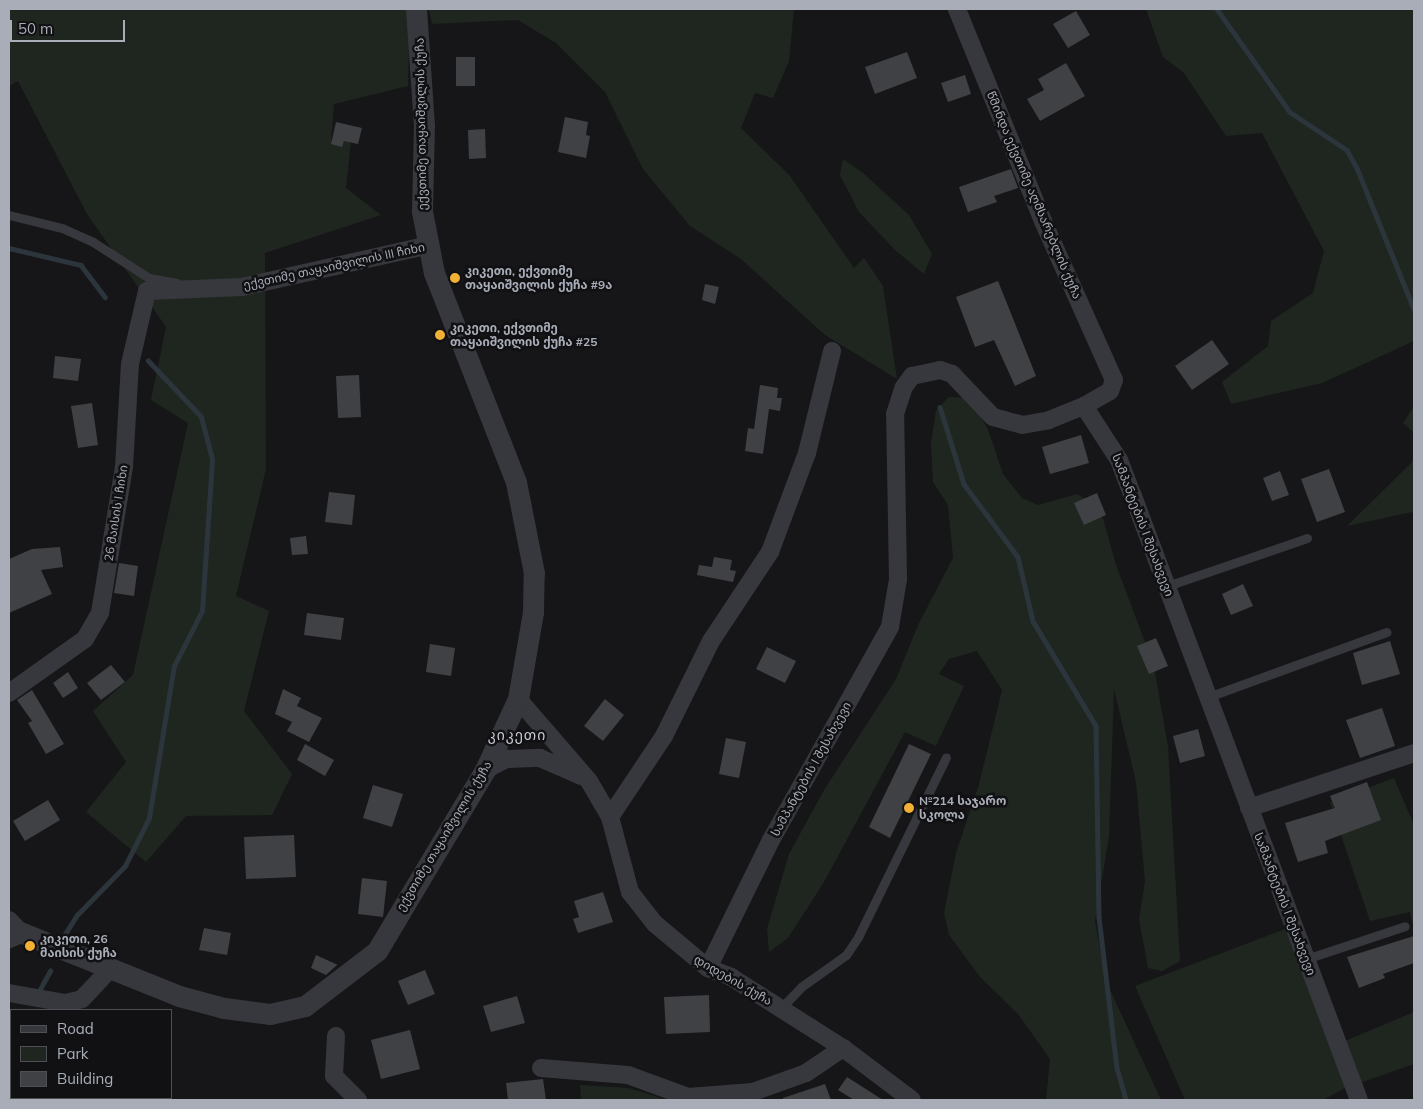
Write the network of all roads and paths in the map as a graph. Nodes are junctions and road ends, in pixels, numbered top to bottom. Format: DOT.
graph roads {
  1 [pos="957,9"];
  2 [pos="417,15"];
  3 [pos="9,216"];
  4 [pos="430,245"];
  5 [pos="204,289"];
  6 [pos="147,291"];
  7 [pos="832,351"];
  8 [pos="1084,406"];
  9 [pos="1307,538"];
  10 [pos="1167,586"];
  11 [pos="1387,632"];
  12 [pos="9,693"];
  13 [pos="1208,697"];
  14 [pos="518,699"];
  15 [pos="1414,753"];
  16 [pos="946,757"];
  17 [pos="485,770"];
  18 [pos="589,780"];
  19 [pos="1249,808"];
  20 [pos="610,817"];
  21 [pos="1405,926"];
  22 [pos="13,930"];
  23 [pos="1306,959"];
  24 [pos="708,968"];
  25 [pos="110,969"];
  26 [pos="9,993"];
  27 [pos="781,1008"];
  28 [pos="336,1036"];
  29 [pos="843,1048"];
  30 [pos="541,1068"];
  31 [pos="358,1100"];
  32 [pos="912,1100"];
  33 [pos="1359,1100"];
  1 -- 8 [label="street, წმინდა ექვთიმე აღმსარებლის ქუჩა"];
  2 -- 4 [label="street, ექვთიმე თაყაიშვილის ქუჩა"];
  3 -- 5 [label="lane"];
  4 -- 5 [label="street, ექვთიმე თაყაიშვილის III ჩიხი"];
  4 -- 14 [label="street, ექვთიმე თაყაიშვილის ქუჩა"];
  5 -- 6 [label="street, ექვთიმე თაყაიშვილის III ჩიხი"];
  6 -- 12 [label="street, 26 მაისის I ჩიხი"];
  7 -- 20 [label="street"];
  8 -- 10 [label="street, სამპანტების I შესახვევი"];
  8 -- 24 [label="street, სამპანტების I შესახვევი"];
  9 -- 10 [label="lane"];
  10 -- 13 [label="street, სამპანტების I შესახვევი"];
  11 -- 13 [label="lane"];
  13 -- 19 [label="street, სამპანტების I შესახვევი"];
  14 -- 17 [label="street, ექვთიმე თაყაიშვილის ქუჩა"];
  14 -- 18 [label="street, დიდების ქუჩა"];
  15 -- 19 [label="street"];
  16 -- 27 [label="lane"];
  17 -- 18 [label="street"];
  17 -- 25 [label="street, ექვთიმე თაყაიშვილის ქუჩა"];
  18 -- 20 [label="street, დიდების ქუჩა"];
  19 -- 23 [label="street, სამპანტების I შესახვევი"];
  20 -- 24 [label="street, დიდების ქუჩა"];
  21 -- 23 [label="lane"];
  22 -- 25 [label="street, ექვთიმე თაყაიშვილის ქუჩა"];
  23 -- 33 [label="street, სამპანტების I შესახვევი"];
  24 -- 27 [label="street, დიდების ქუჩა"];
  25 -- 26 [label="street"];
  27 -- 29 [label="street, დიდების ქუჩა"];
  28 -- 31 [label="street"];
  29 -- 30 [label="street"];
  29 -- 32 [label="street, დიდების ქუჩა"];
}
